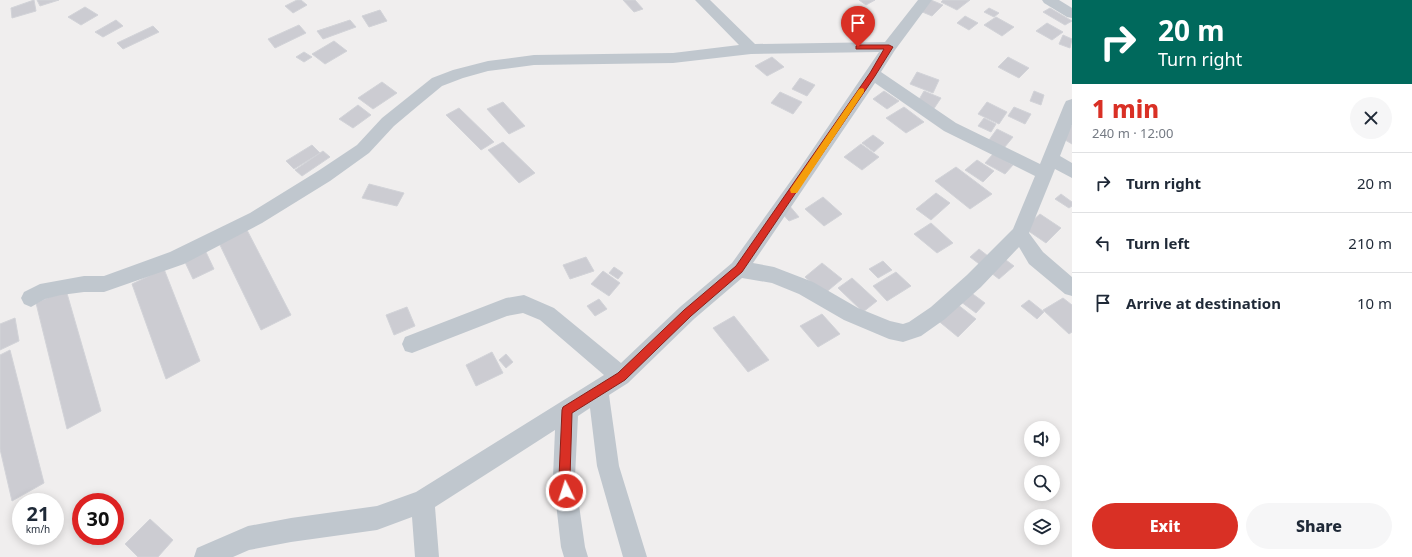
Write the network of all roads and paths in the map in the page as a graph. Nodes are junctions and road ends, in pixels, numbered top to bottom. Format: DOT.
graph roads {
  1 [pos="702,0"];
  2 [pos="925,0"];
  3 [pos="1049,0"];
  4 [pos="1072,14"];
  5 [pos="889,47"];
  6 [pos="751,49"];
  7 [pos="873,74"];
  8 [pos="1072,105"];
  9 [pos="1048,166"];
  10 [pos="1072,171"];
  11 [pos="1020,234"];
  12 [pos="739,269"];
  13 [pos="1072,288"];
  14 [pos="30,298"];
  15 [pos="412,344"];
  16 [pos="621,376"];
  17 [pos="598,391"];
  18 [pos="567,410"];
  19 [pos="423,501"];
  20 [pos="206,557"];
  21 [pos="427,557"];
  22 [pos="576,557"];
  23 [pos="635,557"];
  1 -- 6 [label="street"];
  2 -- 5 [label="street"];
  3 -- 4 [label="street"];
  5 -- 6 [label="street"];
  5 -- 7 [label="street"];
  6 -- 14 [label="street"];
  7 -- 9 [label="street"];
  7 -- 12 [label="street"];
  8 -- 9 [label="street"];
  9 -- 10 [label="street"];
  9 -- 11 [label="street"];
  11 -- 12 [label="street"];
  11 -- 13 [label="street"];
  12 -- 16 [label="street"];
  15 -- 16 [label="street"];
  16 -- 17 [label="street"];
  17 -- 18 [label="street"];
  17 -- 23 [label="street"];
  18 -- 19 [label="street"];
  18 -- 22 [label="street"];
  19 -- 20 [label="street"];
  19 -- 21 [label="street"];
}
